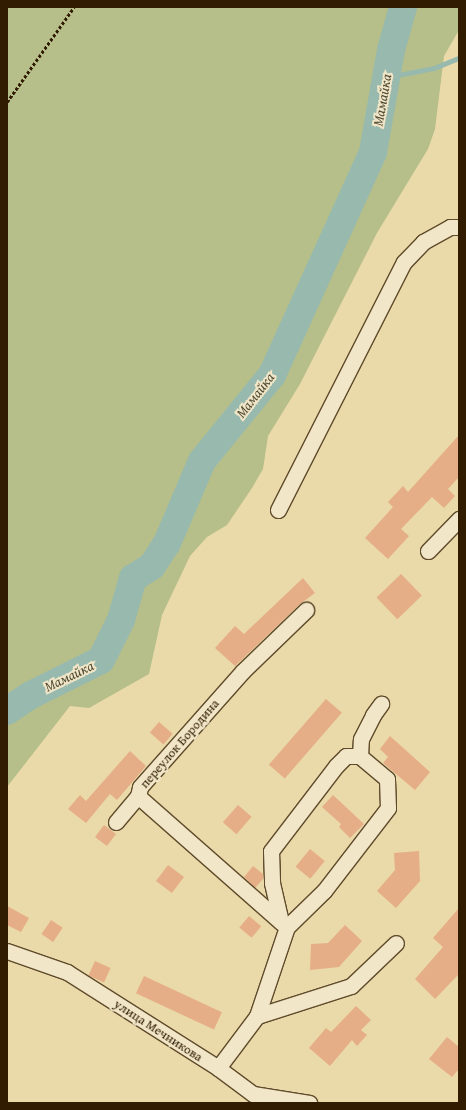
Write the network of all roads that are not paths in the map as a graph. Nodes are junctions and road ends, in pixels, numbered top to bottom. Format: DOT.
graph roads {
  1 [pos="459,227"];
  2 [pos="278,510"];
  3 [pos="459,519"];
  4 [pos="428,550"];
  5 [pos="306,610"];
  6 [pos="381,704"];
  7 [pos="360,756"];
  8 [pos="138,796"];
  9 [pos="116,822"];
  10 [pos="284,924"];
  11 [pos="396,943"];
  12 [pos="7,951"];
  13 [pos="258,1016"];
  14 [pos="218,1068"];
  15 [pos="309,1103"];
  1 -- 2 [label="street"];
  3 -- 4 [label="street"];
  5 -- 8 [label="street, переулок Бородина"];
  6 -- 7 [label="street"];
  7 -- 10 [label="street"];
  7 -- 10 [label="street"];
  8 -- 9 [label="street"];
  8 -- 10 [label="street, переулок Бородина"];
  10 -- 13 [label="street"];
  11 -- 13 [label="street"];
  12 -- 14 [label="street, улица Мечникова"];
  13 -- 14 [label="street"];
  14 -- 15 [label="street, улица Мечникова"];
}
